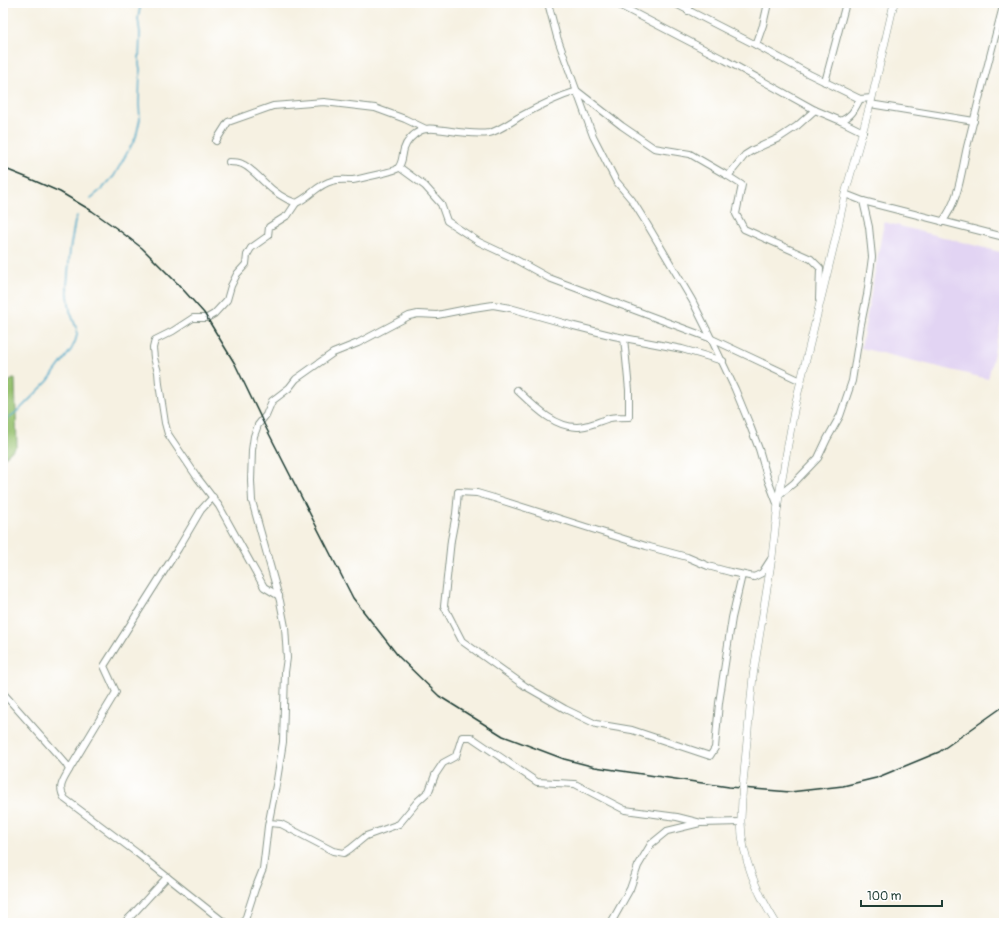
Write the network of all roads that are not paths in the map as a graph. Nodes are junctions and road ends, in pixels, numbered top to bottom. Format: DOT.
graph roads {
  1 [pos="548,3"];
  2 [pos="615,3"];
  3 [pos="674,3"];
  4 [pos="690,3"];
  5 [pos="768,3"];
  6 [pos="846,3"];
  7 [pos="894,3"];
  8 [pos="1004,4"];
  9 [pos="688,11"];
  10 [pos="756,45"];
  11 [pos="825,82"];
  12 [pos="577,92"];
  13 [pos="860,99"];
  14 [pos="871,101"];
  15 [pos="815,110"];
  16 [pos="841,121"];
  17 [pos="974,122"];
  18 [pos="426,129"];
  19 [pos="863,132"];
  20 [pos="216,141"];
  21 [pos="229,162"];
  22 [pos="399,167"];
  23 [pos="728,176"];
  24 [pos="845,194"];
  25 [pos="863,201"];
  26 [pos="296,203"];
  27 [pos="942,222"];
  28 [pos="1004,237"];
  29 [pos="818,310"];
  30 [pos="624,338"];
  31 [pos="712,339"];
  32 [pos="723,361"];
  33 [pos="801,381"];
  34 [pos="517,390"];
  35 [pos="779,495"];
  36 [pos="213,497"];
  37 [pos="778,506"];
  38 [pos="772,558"];
  39 [pos="742,575"];
  40 [pos="279,596"];
  41 [pos="3,693"];
  42 [pos="69,770"];
  43 [pos="741,822"];
  44 [pos="701,823"];
  45 [pos="268,824"];
  46 [pos="167,878"];
  47 [pos="612,921"];
  48 [pos="124,923"];
  49 [pos="225,923"];
  50 [pos="244,923"];
  51 [pos="776,923"];
  1 -- 12 [label="street"];
  2 -- 15 [label="street"];
  3 -- 9 [label="street"];
  4 -- 9 [label="street"];
  5 -- 10 [label="street"];
  6 -- 11 [label="street"];
  7 -- 14 [label="main road"];
  8 -- 17 [label="street"];
  9 -- 10 [label="street"];
  10 -- 11 [label="street"];
  11 -- 13 [label="street"];
  12 -- 18 [label="street"];
  12 -- 23 [label="street"];
  12 -- 31 [label="street"];
  13 -- 14 [label="street"];
  13 -- 16 [label="street"];
  14 -- 17 [label="street"];
  14 -- 19 [label="main road"];
  15 -- 16 [label="street"];
  15 -- 23 [label="street"];
  16 -- 19 [label="street"];
  17 -- 27 [label="street"];
  18 -- 20 [label="street"];
  18 -- 22 [label="street"];
  19 -- 24 [label="main road"];
  21 -- 26 [label="street"];
  22 -- 26 [label="street"];
  22 -- 31 [label="street"];
  23 -- 29 [label="street"];
  24 -- 25 [label="street"];
  24 -- 29 [label="main road"];
  25 -- 27 [label="street"];
  25 -- 35 [label="street"];
  26 -- 36 [label="street"];
  27 -- 28 [label="street"];
  29 -- 33 [label="main road"];
  30 -- 32 [label="street"];
  30 -- 34 [label="street"];
  30 -- 40 [label="street"];
  31 -- 32 [label="street"];
  31 -- 33 [label="street"];
  32 -- 37 [label="street"];
  33 -- 35 [label="main road"];
  35 -- 37 [label="main road"];
  36 -- 40 [label="street"];
  36 -- 42 [label="street"];
  37 -- 38 [label="main road"];
  38 -- 39 [label="street"];
  38 -- 43 [label="main road, bridge"];
  39 -- 39 [label="street"];
  40 -- 45 [label="street"];
  41 -- 42 [label="street"];
  42 -- 46 [label="street"];
  43 -- 44 [label="street"];
  43 -- 51 [label="main road"];
  44 -- 45 [label="street"];
  44 -- 47 [label="street"];
  45 -- 50 [label="street"];
  46 -- 48 [label="street"];
  46 -- 49 [label="street"];
}
